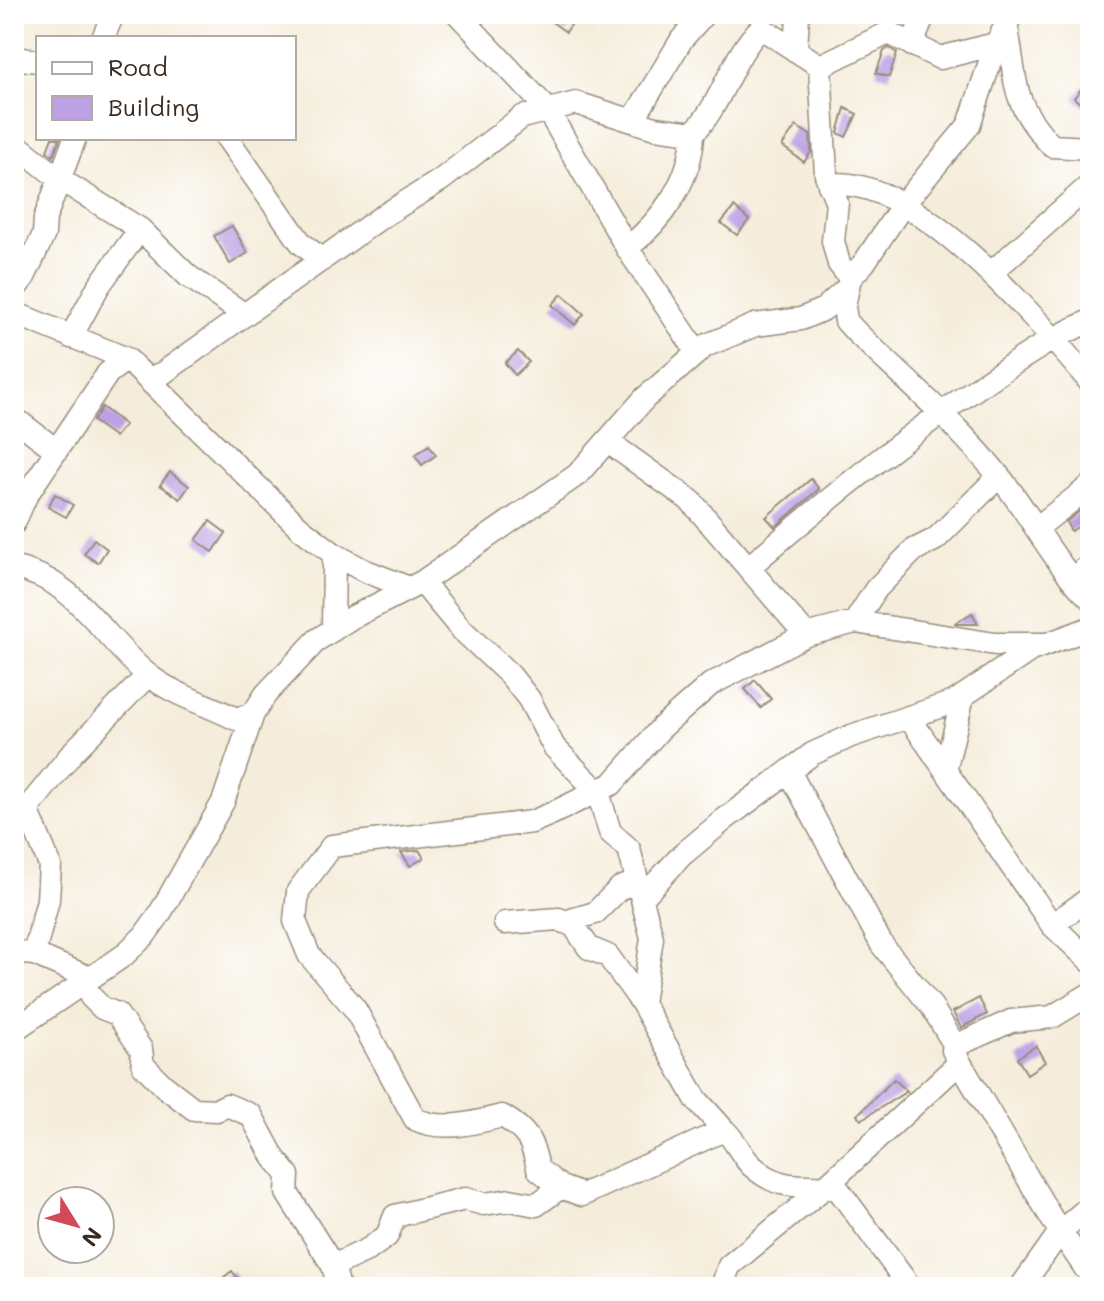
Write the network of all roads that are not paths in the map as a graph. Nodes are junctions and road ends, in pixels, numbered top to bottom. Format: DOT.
graph roads {
  1 [pos="113,14"];
  2 [pos="458,14"];
  3 [pos="704,14"];
  4 [pos="798,14"];
  5 [pos="924,14"];
  6 [pos="752,21"];
  7 [pos="1005,28"];
  8 [pos="104,36"];
  9 [pos="912,45"];
  10 [pos="796,51"];
  11 [pos="14,58"];
  12 [pos="36,61"];
  13 [pos="820,66"];
  14 [pos="547,109"];
  15 [pos="633,120"];
  16 [pos="693,133"];
  17 [pos="74,140"];
  18 [pos="228,140"];
  19 [pos="14,143"];
  20 [pos="1090,148"];
  21 [pos="61,180"];
  22 [pos="829,185"];
  23 [pos="1090,185"];
  24 [pos="902,206"];
  25 [pos="140,229"];
  26 [pos="627,248"];
  27 [pos="322,260"];
  28 [pos="991,273"];
  29 [pos="847,284"];
  30 [pos="14,290"];
  31 [pos="15,314"];
  32 [pos="245,315"];
  33 [pos="801,319"];
  34 [pos="1090,321"];
  35 [pos="857,333"];
  36 [pos="71,337"];
  37 [pos="1053,337"];
  38 [pos="697,352"];
  39 [pos="127,359"];
  40 [pos="148,379"];
  41 [pos="1090,382"];
  42 [pos="939,414"];
  43 [pos="14,418"];
  44 [pos="607,441"];
  45 [pos="56,450"];
  46 [pos="999,476"];
  47 [pos="1090,486"];
  48 [pos="14,523"];
  49 [pos="1038,527"];
  50 [pos="334,554"];
  51 [pos="749,567"];
  52 [pos="14,568"];
  53 [pos="1081,572"];
  54 [pos="415,585"];
  55 [pos="1090,598"];
  56 [pos="855,622"];
  57 [pos="1090,628"];
  58 [pos="333,630"];
  59 [pos="806,635"];
  60 [pos="1044,644"];
  61 [pos="148,675"];
  62 [pos="963,696"];
  63 [pos="253,714"];
  64 [pos="910,719"];
  65 [pos="946,767"];
  66 [pos="789,771"];
  67 [pos="598,792"];
  68 [pos="640,890"];
  69 [pos="1090,898"];
  70 [pos="564,922"];
  71 [pos="505,923"];
  72 [pos="1052,925"];
  73 [pos="24,953"];
  74 [pos="1090,961"];
  75 [pos="87,980"];
  76 [pos="642,1003"];
  77 [pos="1088,1004"];
  78 [pos="14,1030"];
  79 [pos="957,1053"];
  80 [pos="724,1130"];
  81 [pos="826,1186"];
  82 [pos="561,1187"];
  83 [pos="1090,1206"];
  84 [pos="1060,1232"];
  85 [pos="1090,1275"];
  86 [pos="336,1276"];
  87 [pos="722,1287"];
  88 [pos="910,1287"];
  89 [pos="1021,1287"];
  1 -- 8 [label="street"];
  2 -- 14 [label="street"];
  3 -- 15 [label="street"];
  4 -- 10 [label="street"];
  5 -- 9 [label="street"];
  6 -- 10 [label="street"];
  6 -- 16 [label="street"];
  7 -- 9 [label="street"];
  7 -- 20 [label="street"];
  7 -- 24 [label="street"];
  9 -- 13 [label="street"];
  10 -- 13 [label="street"];
  11 -- 12 [label="street"];
  13 -- 22 [label="street"];
  14 -- 15 [label="street"];
  14 -- 26 [label="street"];
  14 -- 27 [label="street"];
  15 -- 16 [label="street"];
  16 -- 26 [label="street"];
  17 -- 21 [label="street"];
  18 -- 27 [label="street"];
  19 -- 21 [label="street"];
  21 -- 25 [label="street"];
  21 -- 30 [label="street"];
  22 -- 24 [label="street"];
  22 -- 29 [label="street"];
  23 -- 28 [label="street"];
  24 -- 28 [label="street"];
  24 -- 29 [label="street"];
  25 -- 32 [label="street"];
  25 -- 36 [label="street"];
  26 -- 38 [label="street"];
  27 -- 32 [label="street"];
  28 -- 37 [label="street"];
  29 -- 33 [label="street"];
  29 -- 35 [label="street"];
  31 -- 36 [label="street"];
  32 -- 40 [label="street"];
  33 -- 35 [label="street"];
  33 -- 38 [label="street"];
  34 -- 37 [label="street"];
  35 -- 42 [label="street"];
  36 -- 39 [label="street"];
  37 -- 41 [label="street"];
  37 -- 42 [label="street"];
  38 -- 44 [label="street"];
  39 -- 40 [label="street"];
  39 -- 45 [label="street"];
  40 -- 50 [label="street"];
  42 -- 46 [label="street"];
  42 -- 51 [label="street"];
  43 -- 45 [label="street"];
  44 -- 51 [label="street"];
  44 -- 54 [label="street"];
  45 -- 48 [label="street"];
  46 -- 49 [label="street"];
  46 -- 56 [label="street"];
  47 -- 49 [label="street"];
  49 -- 53 [label="street"];
  50 -- 54 [label="street"];
  50 -- 58 [label="street"];
  51 -- 59 [label="street"];
  52 -- 61 [label="street"];
  53 -- 55 [label="street"];
  54 -- 58 [label="street"];
  54 -- 67 [label="street"];
  56 -- 59 [label="street"];
  56 -- 60 [label="street"];
  57 -- 60 [label="street"];
  58 -- 63 [label="street"];
  59 -- 67 [label="street"];
  60 -- 62 [label="street"];
  61 -- 63 [label="street"];
  61 -- 73 [label="street"];
  62 -- 64 [label="street"];
  62 -- 65 [label="street"];
  63 -- 75 [label="street"];
  64 -- 65 [label="street"];
  64 -- 66 [label="street"];
  65 -- 72 [label="street"];
  66 -- 68 [label="street"];
  66 -- 79 [label="street"];
  67 -- 68 [label="street"];
  67 -- 82 [label="street"];
  68 -- 70 [label="street"];
  68 -- 76 [label="street"];
  69 -- 72 [label="street"];
  70 -- 71 [label="street"];
  70 -- 76 [label="street"];
  72 -- 74 [label="street"];
  73 -- 75 [label="street"];
  75 -- 78 [label="street"];
  75 -- 86 [label="street"];
  76 -- 80 [label="street"];
  77 -- 79 [label="street"];
  79 -- 81 [label="street"];
  79 -- 84 [label="street"];
  80 -- 81 [label="street"];
  80 -- 82 [label="street"];
  81 -- 87 [label="street"];
  81 -- 88 [label="street"];
  82 -- 86 [label="street"];
  83 -- 84 [label="street"];
  84 -- 85 [label="street"];
  84 -- 89 [label="street"];
}
